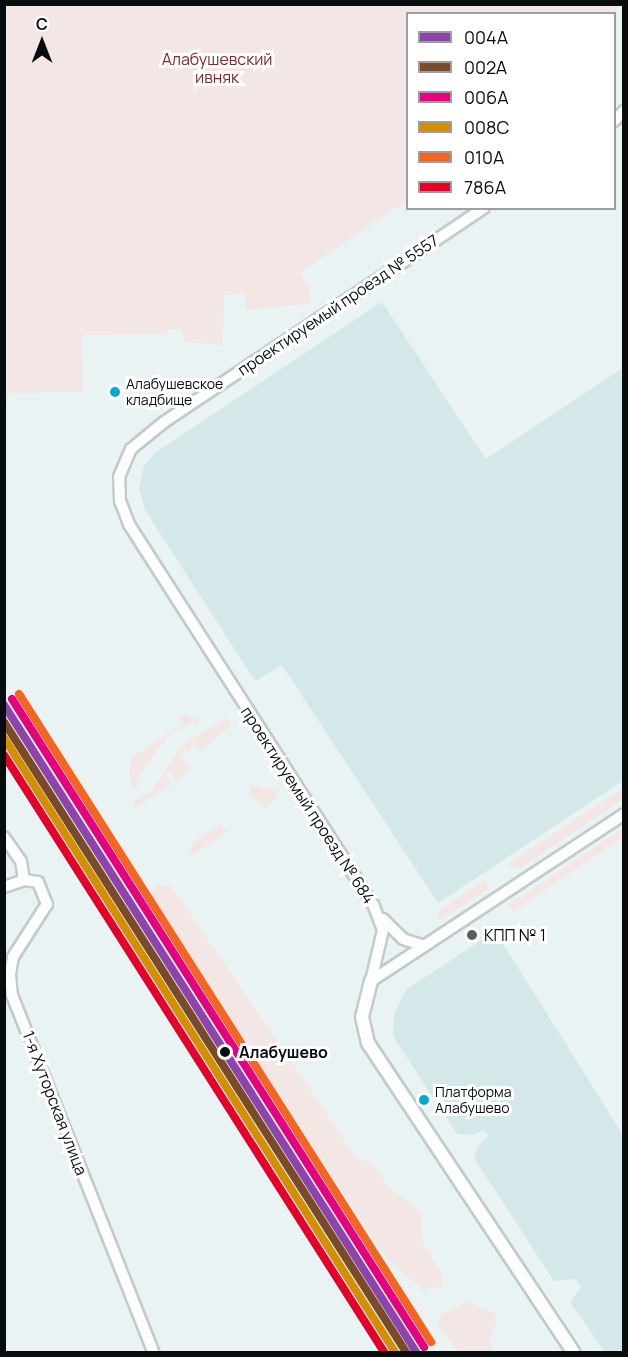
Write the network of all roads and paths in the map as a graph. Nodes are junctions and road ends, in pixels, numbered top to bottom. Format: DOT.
graph roads {
  1 [pos="481,210"];
  2 [pos="119,477"];
  3 [pos="624,814"];
  4 [pos="4,837"];
  5 [pos="24,880"];
  6 [pos="4,887"];
  7 [pos="374,906"];
  8 [pos="424,946"];
  9 [pos="371,981"];
  10 [pos="153,1353"];
  11 [pos="573,1353"];
  1 -- 2 [label="street, проектируемый проезд № 5557"];
  2 -- 7 [label="street, проектируемый проезд № 684"];
  3 -- 8 [label="street"];
  4 -- 5 [label="street"];
  5 -- 6 [label="street"];
  5 -- 10 [label="street, 1-я Хуторская улица"];
  7 -- 8 [label="street"];
  7 -- 9 [label="street, проектируемый проезд № 684"];
  8 -- 9 [label="street"];
  9 -- 11 [label="street, проектируемый проезд № 684"];
}
